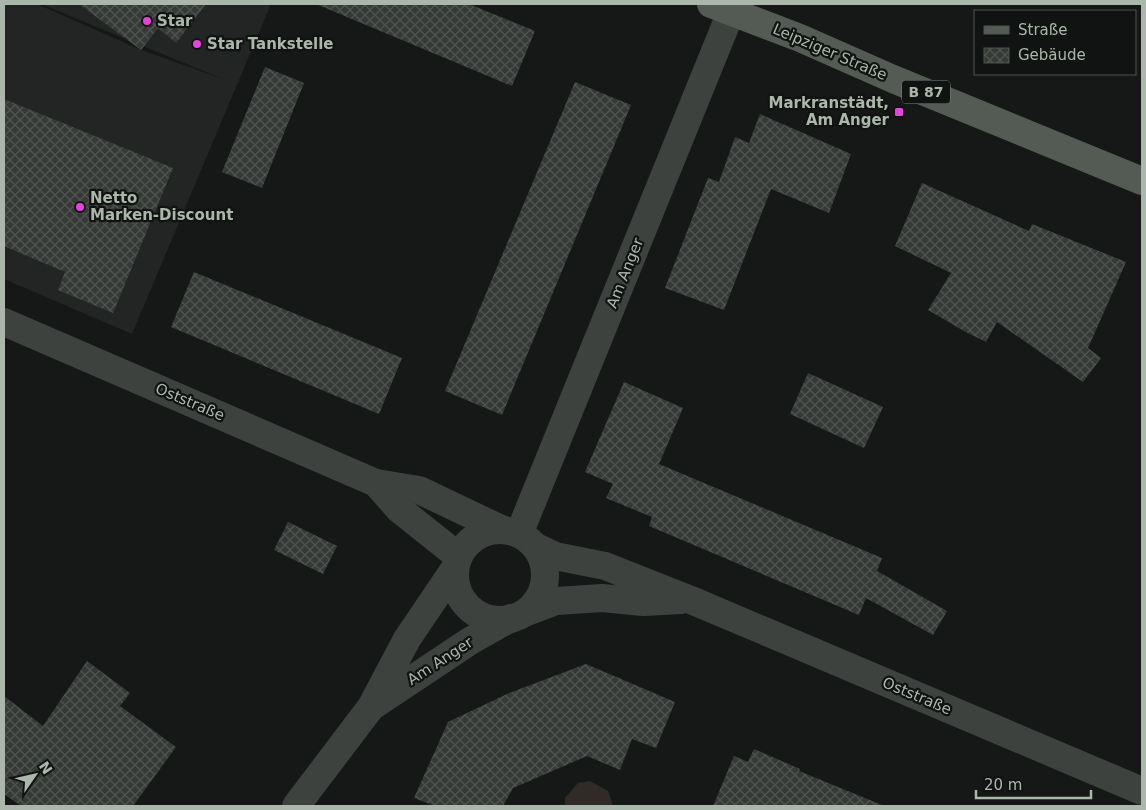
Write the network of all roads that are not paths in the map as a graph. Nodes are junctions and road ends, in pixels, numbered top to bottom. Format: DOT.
graph roads {
  1 [pos="721,8"];
  2 [pos="1142,181"];
  3 [pos="4,322"];
  4 [pos="376,483"];
  5 [pos="519,537"];
  6 [pos="457,562"];
  7 [pos="686,598"];
  8 [pos="519,615"];
  9 [pos="371,707"];
  10 [pos="1142,791"];
  11 [pos="296,806"];
  1 -- 2 [label="main road, Leipziger Straße / B 87"];
  1 -- 5 [label="street, Am Anger"];
  3 -- 4 [label="street, Oststraße"];
  4 -- 5 [label="street, Oststraße"];
  4 -- 6 [label="street, Oststraße"];
  5 -- 6 [label="street"];
  5 -- 7 [label="street, Oststraße"];
  5 -- 8 [label="street"];
  6 -- 8 [label="street, Oststraße"];
  6 -- 9 [label="street, Am Anger"];
  7 -- 8 [label="street, Oststraße"];
  7 -- 10 [label="street, Oststraße"];
  8 -- 9 [label="street, Am Anger"];
  9 -- 11 [label="street, Am Anger"];
}
